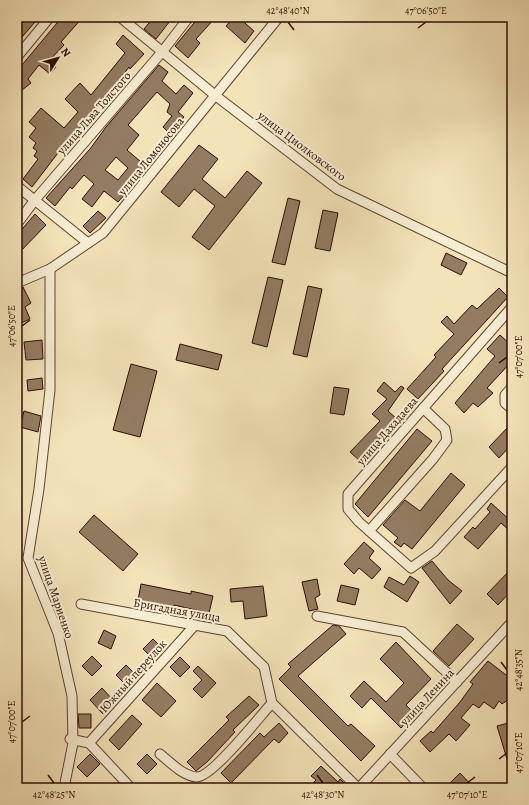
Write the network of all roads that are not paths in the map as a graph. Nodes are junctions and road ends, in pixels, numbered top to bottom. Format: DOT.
graph roads {
  1 [pos="50,17"];
  2 [pos="120,17"];
  3 [pos="189,17"];
  4 [pos="279,17"];
  5 [pos="162,52"];
  6 [pos="17,57"];
  7 [pos="216,96"];
  8 [pos="17,186"];
  9 [pos="34,201"];
  10 [pos="17,224"];
  11 [pos="88,243"];
  12 [pos="50,269"];
  13 [pos="512,273"];
  14 [pos="17,283"];
  15 [pos="512,307"];
  16 [pos="512,387"];
  17 [pos="423,408"];
  18 [pos="512,409"];
  19 [pos="512,467"];
  20 [pos="369,531"];
  21 [pos="81,604"];
  22 [pos="317,616"];
  23 [pos="512,622"];
  24 [pos="195,625"];
  25 [pos="457,682"];
  26 [pos="272,703"];
  27 [pos="71,739"];
  28 [pos="89,743"];
  29 [pos="160,754"];
  30 [pos="390,754"];
  31 [pos="64,788"];
  32 [pos="131,788"];
  33 [pos="359,788"];
  34 [pos="423,788"];
  1 -- 6 [label="street"];
  2 -- 5 [label="street, улица Циолковского"];
  3 -- 5 [label="street, улица Льва Толстого"];
  4 -- 7 [label="street, улица Ломоносова"];
  5 -- 7 [label="street, улица Циолковского"];
  5 -- 9 [label="street, улица Льва Толстого"];
  7 -- 11 [label="street, улица Ломоносова"];
  7 -- 13 [label="street, улица Циолковского"];
  8 -- 9 [label="street"];
  9 -- 10 [label="street, улица Льва Толстого"];
  9 -- 11 [label="street"];
  11 -- 12 [label="street, улица Ломоносова"];
  12 -- 14 [label="street, улица Ломоносова"];
  12 -- 27 [label="street, улица Мариенко"];
  15 -- 17 [label="street, улица Дахадаева"];
  16 -- 18 [label="street"];
  17 -- 20 [label="street, улица Дахадаева"];
  17 -- 20 [label="street"];
  19 -- 20 [label="street, улица Дахадаева"];
  21 -- 24 [label="street, Бригадная улица"];
  22 -- 25 [label="street"];
  23 -- 25 [label="street, улица Ленина"];
  24 -- 26 [label="street, Бригадная улица"];
  24 -- 28 [label="street, Южный переулок"];
  25 -- 30 [label="street, улица Ленина"];
  26 -- 29 [label="street"];
  26 -- 33 [label="street"];
  27 -- 28 [label="street"];
  27 -- 31 [label="street, улица Мариенко"];
  28 -- 32 [label="street"];
  30 -- 33 [label="street, улица Ленина"];
  30 -- 34 [label="street"];
}
